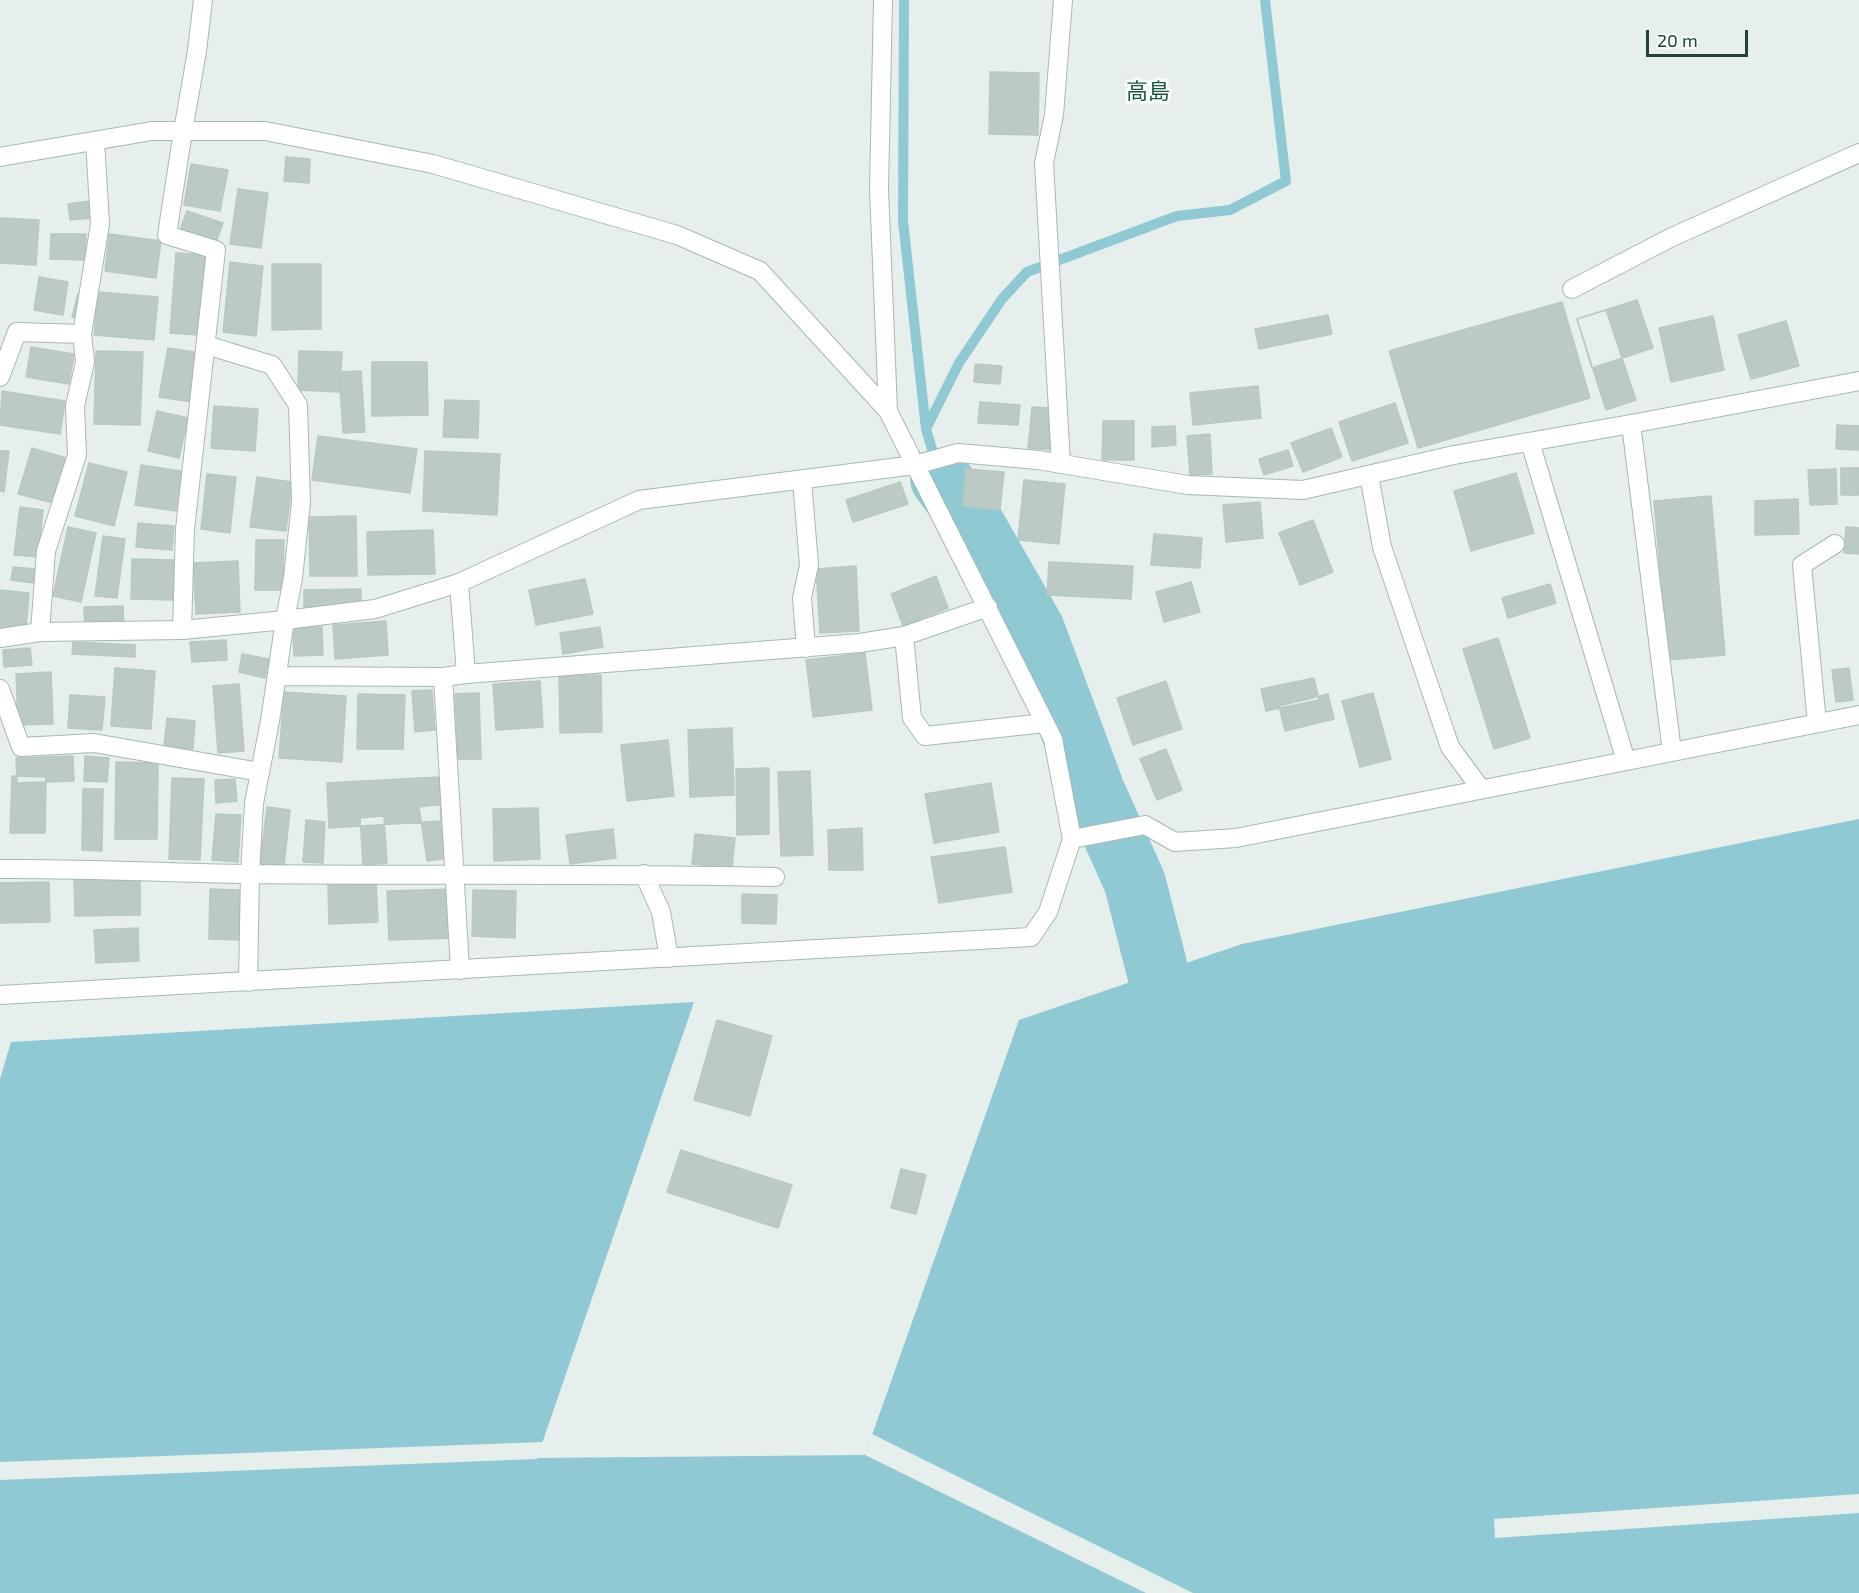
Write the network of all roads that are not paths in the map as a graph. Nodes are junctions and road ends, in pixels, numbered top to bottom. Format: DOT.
graph roads {
  1 [pos="203,0"];
  2 [pos="883,0"];
  3 [pos="1063,0"];
  4 [pos="183,131"];
  5 [pos="95,141"];
  6 [pos="1859,153"];
  7 [pos="0,157"];
  8 [pos="1572,289"];
  9 [pos="82,334"];
  10 [pos="206,345"];
  11 [pos="0,377"];
  12 [pos="1859,381"];
  13 [pos="888,411"];
  14 [pos="1631,424"];
  15 [pos="1530,442"];
  16 [pos="1061,464"];
  17 [pos="915,465"];
  18 [pos="1369,475"];
  19 [pos="802,480"];
  20 [pos="1835,543"];
  21 [pos="459,583"];
  22 [pos="988,607"];
  23 [pos="285,620"];
  24 [pos="182,630"];
  25 [pos="40,632"];
  26 [pos="904,636"];
  27 [pos="0,638"];
  28 [pos="806,648"];
  29 [pos="466,674"];
  30 [pos="277,676"];
  31 [pos="443,677"];
  32 [pos="0,689"];
  33 [pos="1859,715"];
  34 [pos="1045,723"];
  35 [pos="1817,723"];
  36 [pos="1672,752"];
  37 [pos="1626,761"];
  38 [pos="260,772"];
  39 [pos="1480,789"];
  40 [pos="1072,840"];
  41 [pos="0,869"];
  42 [pos="249,874"];
  43 [pos="455,874"];
  44 [pos="644,874"];
  45 [pos="775,877"];
  46 [pos="669,958"];
  47 [pos="460,970"];
  48 [pos="248,982"];
  49 [pos="0,995"];
  1 -- 4 [label="street"];
  2 -- 13 [label="street"];
  3 -- 16 [label="street"];
  4 -- 5 [label="street"];
  4 -- 10 [label="street"];
  4 -- 13 [label="street"];
  5 -- 7 [label="street"];
  5 -- 9 [label="street"];
  6 -- 8 [label="street"];
  9 -- 11 [label="street"];
  9 -- 25 [label="street"];
  10 -- 23 [label="street"];
  10 -- 24 [label="street"];
  12 -- 14 [label="street"];
  13 -- 17 [label="street"];
  14 -- 15 [label="street"];
  14 -- 36 [label="street"];
  15 -- 18 [label="street"];
  15 -- 37 [label="street"];
  16 -- 17 [label="street"];
  16 -- 18 [label="street"];
  17 -- 19 [label="street"];
  17 -- 22 [label="street"];
  18 -- 39 [label="street"];
  19 -- 21 [label="street"];
  19 -- 28 [label="street"];
  20 -- 35 [label="street"];
  21 -- 23 [label="street"];
  21 -- 29 [label="street"];
  22 -- 26 [label="street"];
  22 -- 34 [label="street"];
  23 -- 24 [label="street"];
  23 -- 30 [label="street"];
  24 -- 25 [label="street"];
  25 -- 27 [label="street"];
  26 -- 28 [label="street"];
  26 -- 34 [label="street"];
  28 -- 29 [label="street"];
  29 -- 31 [label="street"];
  30 -- 31 [label="street"];
  30 -- 38 [label="street"];
  31 -- 43 [label="street"];
  32 -- 38 [label="street"];
  33 -- 35 [label="street"];
  34 -- 40 [label="street"];
  35 -- 36 [label="street"];
  36 -- 37 [label="street"];
  37 -- 39 [label="street"];
  38 -- 42 [label="street"];
  39 -- 40 [label="street"];
  40 -- 46 [label="street"];
  41 -- 42 [label="street"];
  42 -- 43 [label="street"];
  42 -- 48 [label="street"];
  43 -- 44 [label="street"];
  43 -- 47 [label="street"];
  44 -- 45 [label="street"];
  44 -- 46 [label="street"];
  46 -- 47 [label="street"];
  47 -- 48 [label="street"];
  48 -- 49 [label="street"];
}
